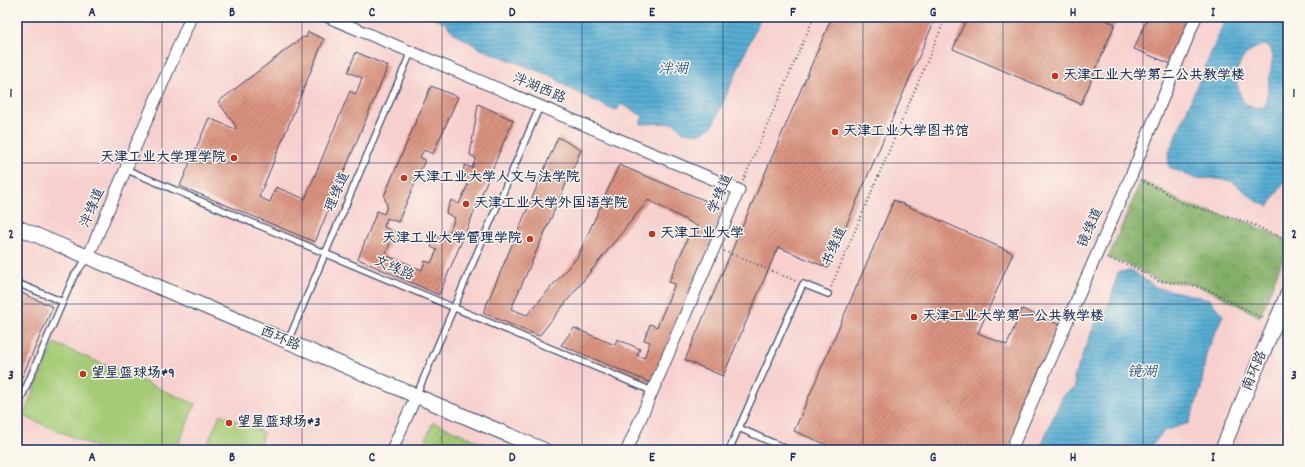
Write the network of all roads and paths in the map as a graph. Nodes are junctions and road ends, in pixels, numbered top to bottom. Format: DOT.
graph roads {
  1 [pos="192,17"];
  2 [pos="328,17"];
  3 [pos="814,17"];
  4 [pos="946,17"];
  5 [pos="1196,17"];
  6 [pos="411,52"];
  7 [pos="540,106"];
  8 [pos="126,169"];
  9 [pos="1130,176"];
  10 [pos="739,190"];
  11 [pos="17,227"];
  12 [pos="1288,241"];
  13 [pos="714,247"];
  14 [pos="325,253"];
  15 [pos="1095,256"];
  16 [pos="88,257"];
  17 [pos="17,283"];
  18 [pos="803,284"];
  19 [pos="1288,292"];
  20 [pos="828,294"];
  21 [pos="63,302"];
  22 [pos="454,307"];
  23 [pos="1283,321"];
  24 [pos="288,342"];
  25 [pos="652,391"];
  26 [pos="416,396"];
  27 [pos="17,408"];
  28 [pos="739,428"];
  29 [pos="392,450"];
  30 [pos="544,450"];
  31 [pos="627,450"];
  32 [pos="729,450"];
  33 [pos="789,450"];
  34 [pos="1012,450"];
  35 [pos="1222,450"];
  1 -- 8 [label="street, 泮缘道"];
  2 -- 6 [label="street, 泮湖西路"];
  3 -- 10 [label="path, 学缘道"];
  4 -- 20 [label="path, 书缘道"];
  5 -- 9 [label="street, 镜缘道"];
  6 -- 7 [label="street, 泮湖西路"];
  6 -- 14 [label="lane, 理缘道"];
  7 -- 10 [label="street, 泮湖西路"];
  7 -- 22 [label="lane"];
  8 -- 14 [label="lane, 文缘路"];
  8 -- 16 [label="street, 泮缘道"];
  9 -- 12 [label="path"];
  9 -- 15 [label="street, 镜缘道"];
  10 -- 13 [label="street, 学缘道"];
  11 -- 16 [label="street, 西环路"];
  13 -- 18 [label="path"];
  13 -- 25 [label="street, 学缘道"];
  14 -- 22 [label="lane, 文缘路"];
  14 -- 24 [label="lane, 理缘道"];
  15 -- 23 [label="path"];
  15 -- 34 [label="street, 镜缘道"];
  16 -- 21 [label="lane, 泮缘道"];
  16 -- 24 [label="street, 西环路"];
  17 -- 21 [label="lane"];
  18 -- 20 [label="lane"];
  18 -- 28 [label="lane"];
  19 -- 23 [label="street, 南环路"];
  21 -- 27 [label="lane, 泮缘道"];
  22 -- 25 [label="lane, 文缘路"];
  22 -- 26 [label="lane"];
  23 -- 35 [label="street, 南环路"];
  24 -- 26 [label="street, 西环路"];
  25 -- 31 [label="street, 学缘道"];
  26 -- 29 [label="street"];
  26 -- 30 [label="street, 西环路"];
  28 -- 32 [label="lane"];
  28 -- 33 [label="lane"];
}
